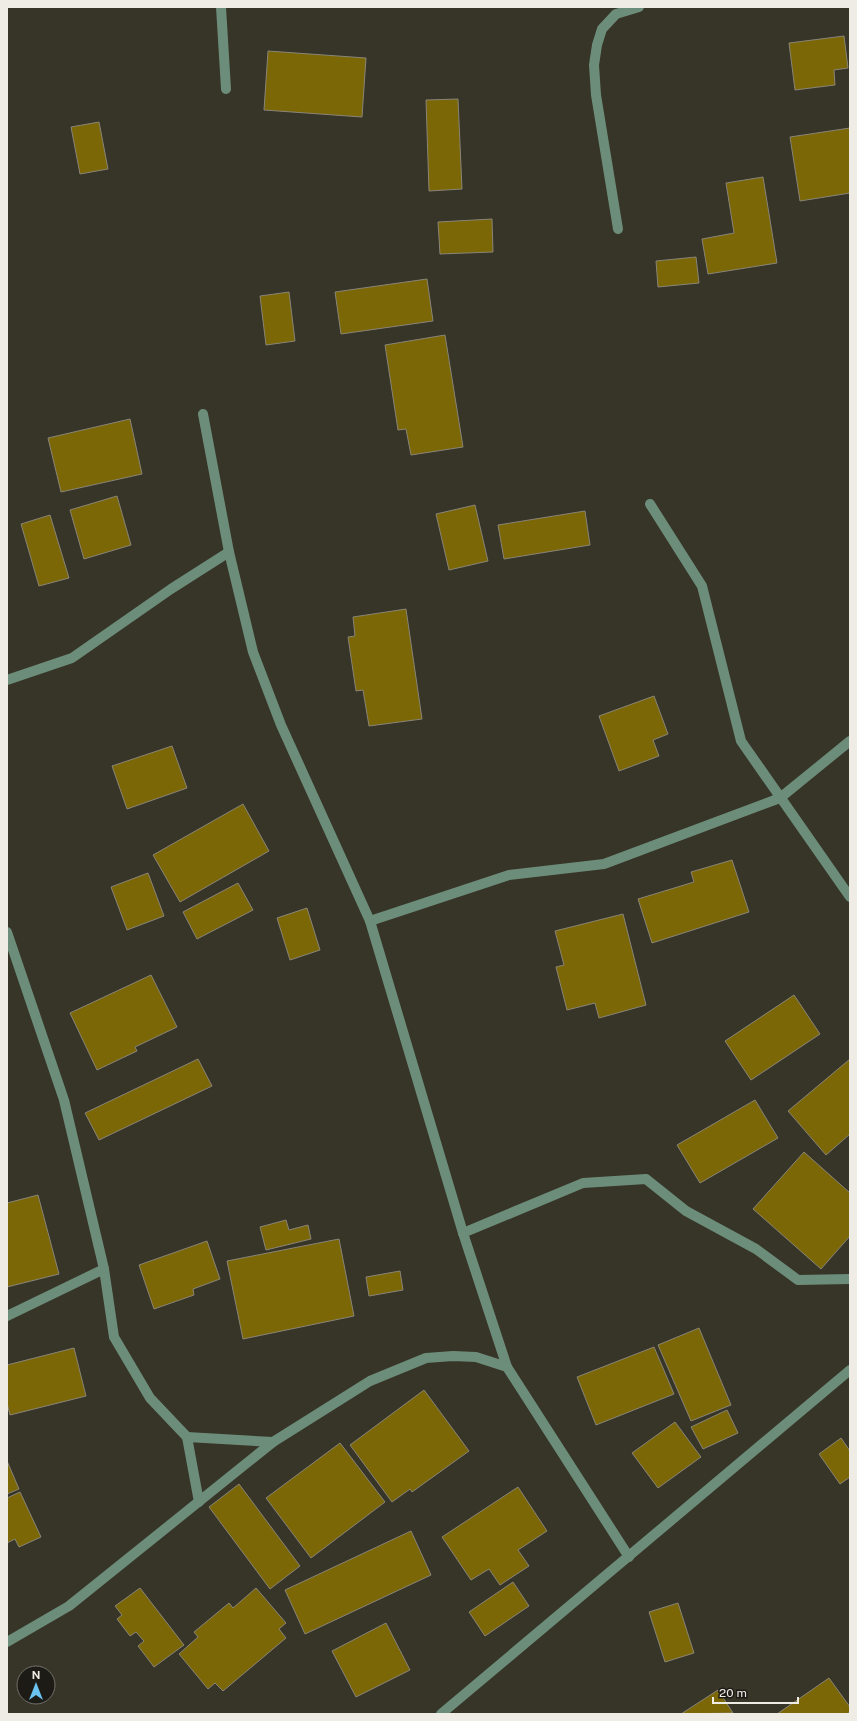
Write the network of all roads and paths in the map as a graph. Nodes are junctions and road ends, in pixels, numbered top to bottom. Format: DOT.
graph roads {
  1 [pos="221,7"];
  2 [pos="638,7"];
  3 [pos="226,89"];
  4 [pos="618,229"];
  5 [pos="203,414"];
  6 [pos="650,504"];
  7 [pos="229,552"];
  8 [pos="7,680"];
  9 [pos="850,741"];
  10 [pos="780,798"];
  11 [pos="850,897"];
  12 [pos="370,921"];
  13 [pos="7,932"];
  14 [pos="463,1233"];
  15 [pos="104,1269"];
  16 [pos="850,1278"];
  17 [pos="7,1316"];
  18 [pos="506,1367"];
  19 [pos="850,1370"];
  20 [pos="187,1437"];
  21 [pos="273,1442"];
  22 [pos="199,1502"];
  23 [pos="629,1557"];
  24 [pos="7,1642"];
  25 [pos="442,1714"];
  1 -- 3 [label="street"];
  2 -- 4 [label="street"];
  5 -- 7 [label="street"];
  6 -- 10 [label="street"];
  7 -- 8 [label="street"];
  7 -- 12 [label="street"];
  9 -- 10 [label="street"];
  10 -- 11 [label="street"];
  10 -- 12 [label="street"];
  12 -- 14 [label="street"];
  13 -- 15 [label="street"];
  14 -- 16 [label="street"];
  14 -- 18 [label="street"];
  15 -- 17 [label="street"];
  15 -- 20 [label="street"];
  18 -- 21 [label="street"];
  18 -- 23 [label="street"];
  19 -- 23 [label="street"];
  20 -- 21 [label="street"];
  20 -- 22 [label="street"];
  21 -- 22 [label="street"];
  22 -- 24 [label="street"];
  23 -- 25 [label="street"];
}
